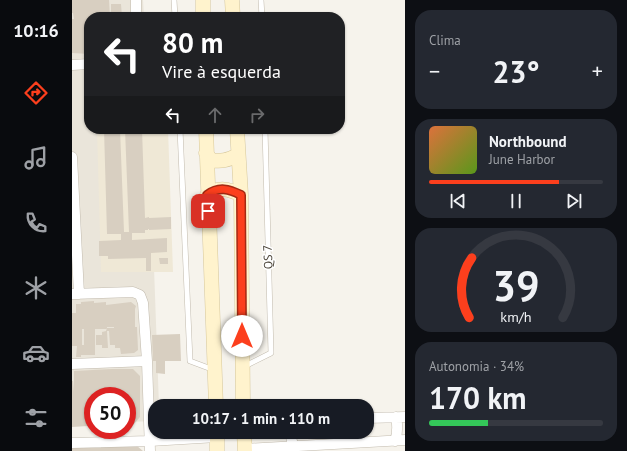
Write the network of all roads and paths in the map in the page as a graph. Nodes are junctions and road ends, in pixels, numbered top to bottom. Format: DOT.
graph roads {
  1 [pos="136,0"];
  2 [pos="174,0"];
  3 [pos="203,0"];
  4 [pos="232,0"];
  5 [pos="261,0"];
  6 [pos="136,12"];
  7 [pos="175,12"];
  8 [pos="204,12"];
  9 [pos="233,12"];
  10 [pos="262,12"];
  11 [pos="84,64"];
  12 [pos="72,65"];
  13 [pos="180,134"];
  14 [pos="206,134"];
  15 [pos="237,134"];
  16 [pos="265,134"];
  17 [pos="206,153"];
  18 [pos="238,155"];
  19 [pos="72,156"];
  20 [pos="207,195"];
  21 [pos="241,195"];
  22 [pos="75,294"];
  23 [pos="147,361"];
  24 [pos="72,364"];
  25 [pos="242,367"];
  26 [pos="215,370"];
  27 [pos="216,399"];
  28 [pos="243,399"];
  29 [pos="401,417"];
  30 [pos="374,418"];
  31 [pos="189,439"];
  32 [pos="217,439"];
  33 [pos="244,439"];
  34 [pos="292,439"];
  35 [pos="400,440"];
  36 [pos="72,442"];
  37 [pos="150,446"];
  38 [pos="293,446"];
  39 [pos="245,450"];
  40 [pos="218,451"];
  1 -- 6 [label="street"];
  2 -- 7 [label="lane"];
  3 -- 8 [label="main road"];
  4 -- 9 [label="main road"];
  5 -- 10 [label="lane"];
  11 -- 12 [label="street"];
  13 -- 26 [label="lane"];
  14 -- 17 [label="main road"];
  15 -- 18 [label="main road"];
  16 -- 25 [label="lane, QS 7"];
  17 -- 18 [label="main road"];
  17 -- 20 [label="main road"];
  18 -- 21 [label="main road"];
  19 -- 22 [label="street"];
  20 -- 21 [label="main road"];
  20 -- 26 [label="main road"];
  21 -- 25 [label="main road"];
  22 -- 23 [label="street"];
  23 -- 24 [label="street"];
  23 -- 37 [label="street"];
  25 -- 28 [label="main road"];
  26 -- 27 [label="main road"];
  29 -- 30 [label="street"];
  29 -- 35 [label="street"];
  31 -- 37 [label="street"];
  32 -- 40 [label="main road"];
  33 -- 39 [label="main road"];
  34 -- 38 [label="street"];
  35 -- 38 [label="street"];
  36 -- 37 [label="street"];
  38 -- 39 [label="street"];
}
